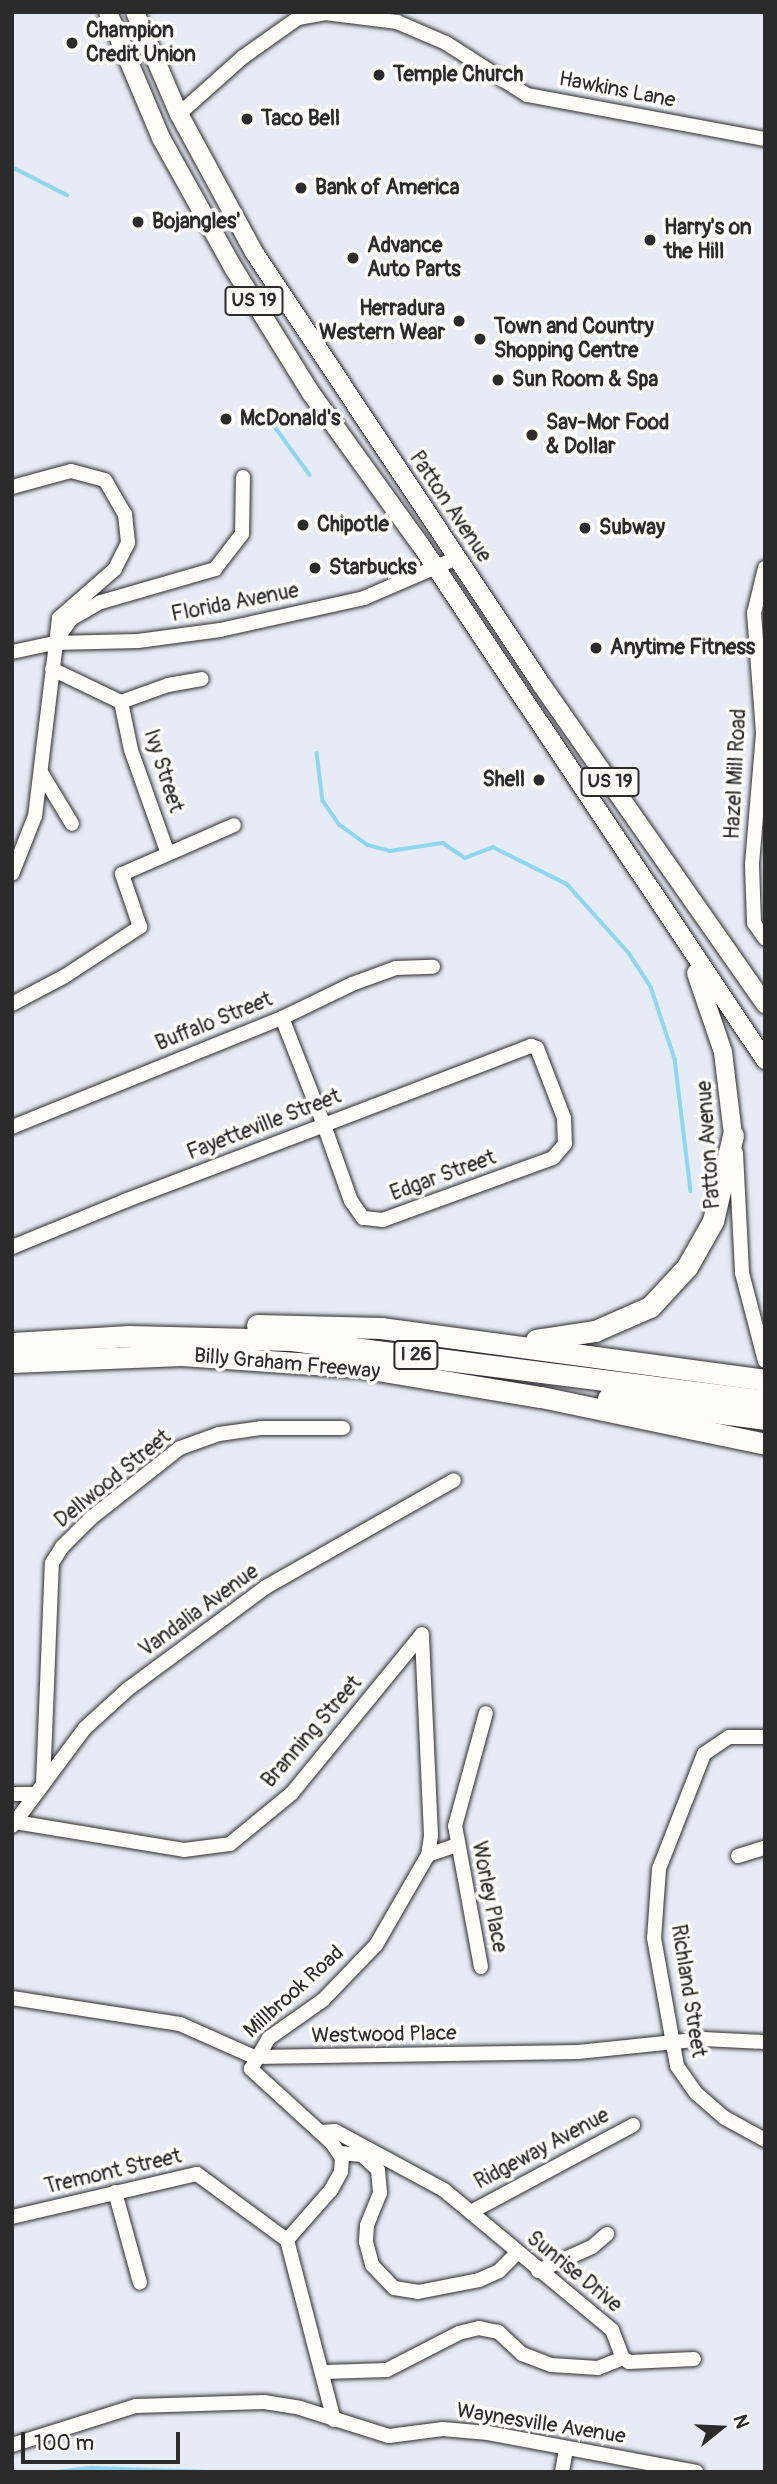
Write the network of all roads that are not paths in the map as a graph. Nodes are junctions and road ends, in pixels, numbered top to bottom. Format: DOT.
graph roads {
  1 [pos="108,12"];
  2 [pos="135,12"];
  3 [pos="179,114"];
  4 [pos="765,139"];
  5 [pos="243,477"];
  6 [pos="12,487"];
  7 [pos="457,558"];
  8 [pos="765,568"];
  9 [pos="435,569"];
  10 [pos="54,643"];
  11 [pos="12,652"];
  12 [pos="52,669"];
  13 [pos="201,679"];
  14 [pos="121,702"];
  15 [pos="42,774"];
  16 [pos="72,824"];
  17 [pos="234,825"];
  18 [pos="167,851"];
  19 [pos="12,872"];
  20 [pos="677,932"];
  21 [pos="765,939"];
  22 [pos="433,967"];
  23 [pos="12,1004"];
  24 [pos="765,1004"];
  25 [pos="282,1018"];
  26 [pos="765,1060"];
  27 [pos="324,1125"];
  28 [pos="12,1126"];
  29 [pos="733,1135"];
  30 [pos="553,1158"];
  31 [pos="13,1243"];
  32 [pos="65,1339"];
  33 [pos="466,1340"];
  34 [pos="12,1343"];
  35 [pos="765,1361"];
  36 [pos="12,1362"];
  37 [pos="765,1380"];
  38 [pos="541,1397"];
  39 [pos="765,1401"];
  40 [pos="765,1419"];
  41 [pos="343,1428"];
  42 [pos="765,1444"];
  43 [pos="454,1480"];
  44 [pos="422,1634"];
  45 [pos="486,1713"];
  46 [pos="765,1737"];
  47 [pos="38,1789"];
  48 [pos="12,1794"];
  49 [pos="14,1824"];
  50 [pos="457,1845"];
  51 [pos="765,1849"];
  52 [pos="428,1855"];
  53 [pos="738,1856"];
  54 [pos="481,1967"];
  55 [pos="12,1998"];
  56 [pos="671,2042"];
  57 [pos="765,2042"];
  58 [pos="254,2057"];
  59 [pos="632,2125"];
  60 [pos="320,2132"];
  61 [pos="765,2140"];
  62 [pos="340,2153"];
  63 [pos="115,2192"];
  64 [pos="471,2212"];
  65 [pos="12,2217"];
  66 [pos="607,2234"];
  67 [pos="287,2240"];
  68 [pos="517,2253"];
  69 [pos="538,2272"];
  70 [pos="140,2283"];
  71 [pos="623,2358"];
  72 [pos="694,2359"];
  73 [pos="325,2372"];
  74 [pos="334,2420"];
  75 [pos="12,2445"];
  76 [pos="566,2448"];
  77 [pos="562,2472"];
  78 [pos="696,2472"];
  1 -- 9 [label="main road, Patton Avenue / US 19"];
  2 -- 3 [label="main road, Patton Avenue / US 19"];
  3 -- 4 [label="street, Hawkins Lane"];
  3 -- 7 [label="main road, Patton Avenue / US 19"];
  5 -- 10 [label="street"];
  6 -- 10 [label="street"];
  7 -- 9 [label="street, Florida Avenue"];
  7 -- 24 [label="main road, Patton Avenue / US 19"];
  8 -- 21 [label="street, Hazel Mill Road"];
  9 -- 10 [label="street, Florida Avenue"];
  9 -- 20 [label="main road, Patton Avenue / US 19"];
  10 -- 11 [label="street, Florida Avenue"];
  10 -- 12 [label="street"];
  12 -- 14 [label="street"];
  12 -- 15 [label="street"];
  13 -- 14 [label="street"];
  14 -- 18 [label="street, Ivy Street"];
  15 -- 16 [label="street"];
  15 -- 19 [label="street"];
  17 -- 18 [label="street"];
  18 -- 23 [label="street"];
  20 -- 26 [label="main road, Patton Avenue / US 19"];
  20 -- 29 [label="main road, Patton Avenue"];
  22 -- 25 [label="street, Buffalo Street"];
  25 -- 27 [label="street"];
  25 -- 28 [label="street, Buffalo Street"];
  27 -- 30 [label="street, Edgar Street"];
  27 -- 30 [label="street, Fayetteville Street"];
  27 -- 31 [label="street, Fayetteville Street"];
  29 -- 33 [label="highway"];
  29 -- 35 [label="street, Patton Avenue"];
  32 -- 33 [label="highway"];
  32 -- 34 [label="highway, Billy Graham Freeway / I 26"];
  32 -- 39 [label="highway, Billy Graham Freeway / I 26"];
  33 -- 37 [label="highway"];
  36 -- 38 [label="highway, Billy Graham Freeway / I 26"];
  38 -- 40 [label="highway"];
  38 -- 42 [label="highway, Billy Graham Freeway / I 26"];
  41 -- 47 [label="street, Dellwood Street"];
  43 -- 47 [label="street, Vandalia Avenue"];
  44 -- 49 [label="street, Branning Street"];
  44 -- 52 [label="street, Millbrook Road"];
  45 -- 50 [label="street, Worley Place"];
  46 -- 56 [label="street, Richland Street"];
  47 -- 48 [label="street"];
  47 -- 49 [label="street, Vandalia Avenue"];
  50 -- 52 [label="street"];
  50 -- 54 [label="street, Worley Place"];
  51 -- 53 [label="street"];
  52 -- 58 [label="street, Millbrook Road"];
  55 -- 58 [label="street, Westwood Place"];
  56 -- 57 [label="street, Westwood Place"];
  56 -- 58 [label="street, Westwood Place"];
  56 -- 61 [label="street, Richland Street"];
  58 -- 60 [label="street, Millbrook Road"];
  59 -- 64 [label="street, Ridgeway Avenue"];
  60 -- 62 [label="street, Millbrook Road"];
  60 -- 64 [label="street, Sunrise Drive"];
  62 -- 67 [label="street"];
  62 -- 68 [label="street"];
  63 -- 65 [label="street, Tremont Street"];
  63 -- 67 [label="street, Tremont Street"];
  63 -- 70 [label="street"];
  64 -- 68 [label="street, Sunrise Drive"];
  66 -- 69 [label="street"];
  67 -- 73 [label="street"];
  68 -- 69 [label="street, Sunrise Drive"];
  69 -- 71 [label="street, Sunrise Drive"];
  71 -- 72 [label="street"];
  71 -- 73 [label="street"];
  73 -- 74 [label="street"];
  74 -- 75 [label="street, Waynesville Avenue"];
  74 -- 76 [label="street, Waynesville Avenue"];
  76 -- 77 [label="street"];
  76 -- 78 [label="street, Waynesville Avenue"];
}
